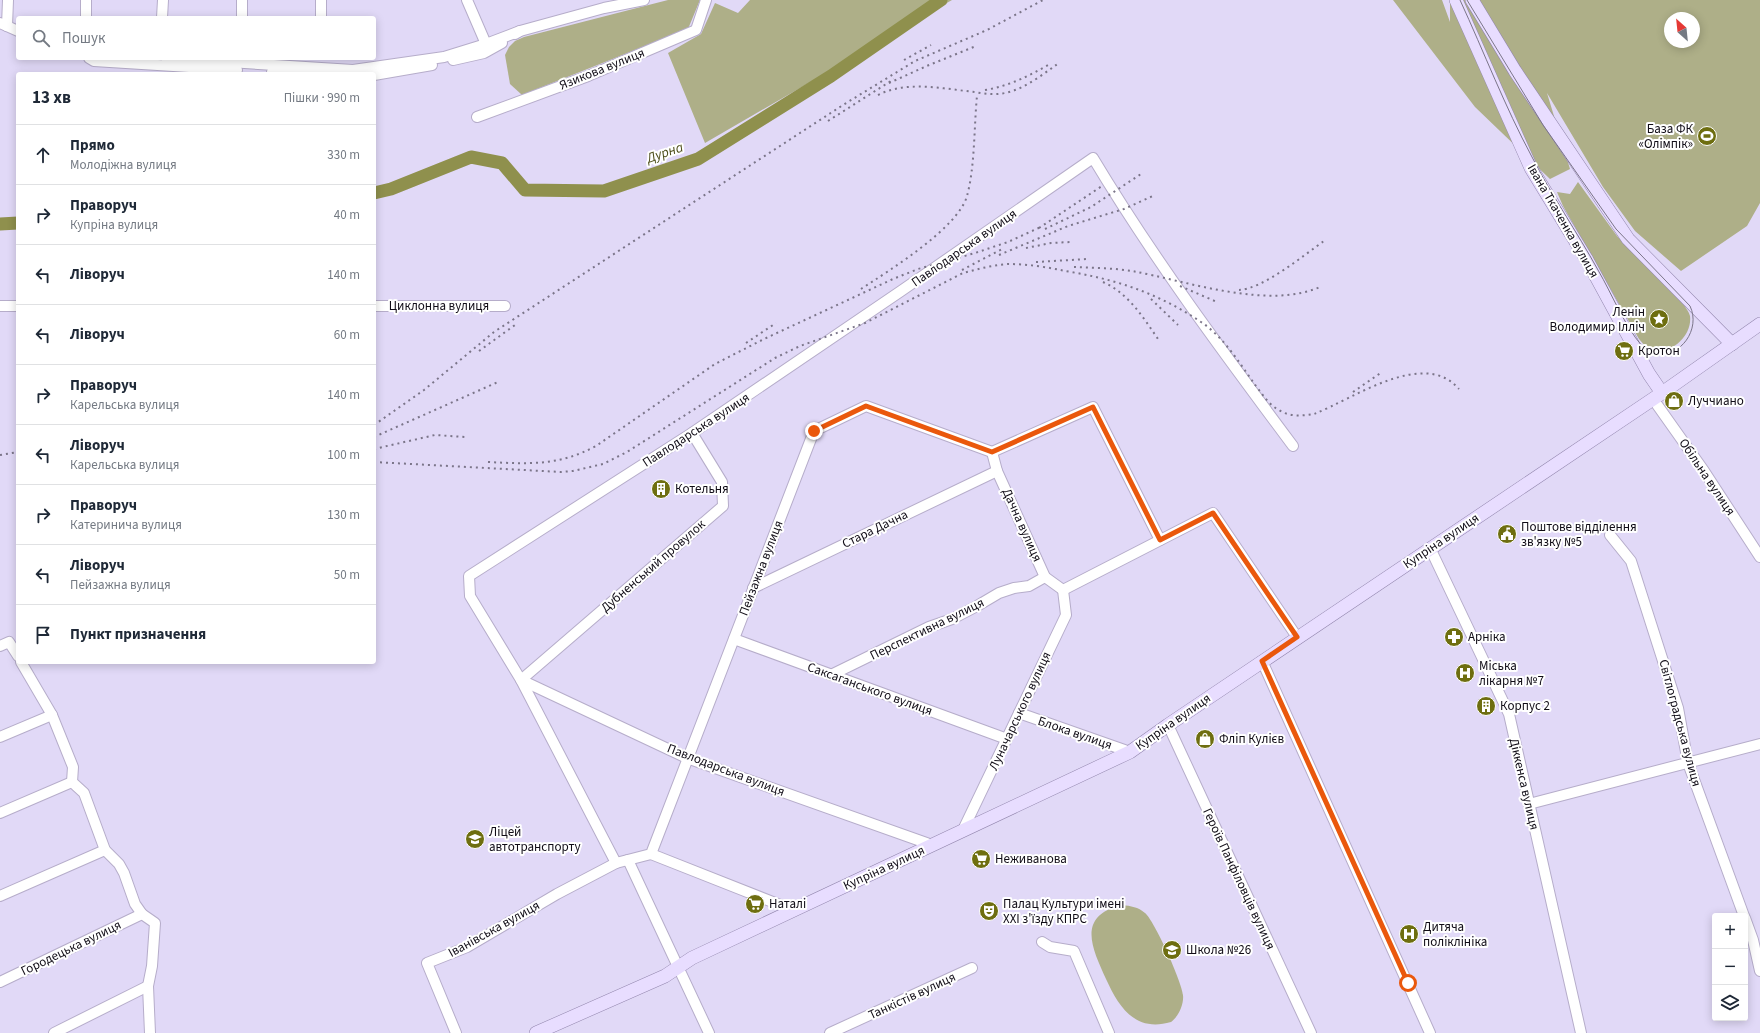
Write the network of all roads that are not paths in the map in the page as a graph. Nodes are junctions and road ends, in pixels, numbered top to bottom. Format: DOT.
graph roads {
  1 [pos="8,0"];
  2 [pos="86,0"];
  3 [pos="163,0"];
  4 [pos="242,0"];
  5 [pos="321,0"];
  6 [pos="467,0"];
  7 [pos="644,0"];
  8 [pos="706,0"];
  9 [pos="1456,0"];
  10 [pos="1472,0"];
  11 [pos="86,16"];
  12 [pos="162,16"];
  13 [pos="242,16"];
  14 [pos="321,16"];
  15 [pos="4,24"];
  16 [pos="16,30"];
  17 [pos="520,31"];
  18 [pos="486,44"];
  19 [pos="92,60"];
  20 [pos="215,60"];
  21 [pos="240,61"];
  22 [pos="320,62"];
  23 [pos="270,72"];
  24 [pos="376,74"];
  25 [pos="477,117"];
  26 [pos="0,306"];
  27 [pos="16,306"];
  28 [pos="376,306"];
  29 [pos="505,306"];
  30 [pos="1760,324"];
  31 [pos="1732,344"];
  32 [pos="1657,396"];
  33 [pos="692,433"];
  34 [pos="1293,446"];
  35 [pos="992,452"];
  36 [pos="997,471"];
  37 [pos="1610,535"];
  38 [pos="1160,540"];
  39 [pos="1430,548"];
  40 [pos="1760,557"];
  41 [pos="1045,577"];
  42 [pos="753,588"];
  43 [pos="1063,590"];
  44 [pos="1297,637"];
  45 [pos="734,639"];
  46 [pos="5,644"];
  47 [pos="16,654"];
  48 [pos="1262,661"];
  49 [pos="22,664"];
  50 [pos="831,675"];
  51 [pos="521,680"];
  52 [pos="1019,714"];
  53 [pos="52,715"];
  54 [pos="1168,725"];
  55 [pos="0,737"];
  56 [pos="1007,739"];
  57 [pos="1760,744"];
  58 [pos="1130,752"];
  59 [pos="687,758"];
  60 [pos="1688,763"];
  61 [pos="72,782"];
  62 [pos="1529,804"];
  63 [pos="0,813"];
  64 [pos="963,830"];
  65 [pos="932,845"];
  66 [pos="105,850"];
  67 [pos="651,854"];
  68 [pos="628,860"];
  69 [pos="616,863"];
  70 [pos="0,896"];
  71 [pos="794,910"];
  72 [pos="1744,913"];
  73 [pos="142,914"];
  74 [pos="1748,926"];
  75 [pos="1042,942"];
  76 [pos="679,966"];
  77 [pos="972,968"];
  78 [pos="1760,971"];
  79 [pos="0,982"];
  80 [pos="148,986"];
  81 [pos="54,1033"];
  82 [pos="150,1033"];
  83 [pos="456,1033"];
  84 [pos="536,1033"];
  85 [pos="709,1033"];
  86 [pos="830,1033"];
  87 [pos="1109,1033"];
  88 [pos="1311,1033"];
  89 [pos="1430,1033"];
  90 [pos="1581,1033"];
  1 -- 15 [label="street"];
  2 -- 11 [label="street"];
  3 -- 12 [label="street"];
  4 -- 13 [label="street"];
  5 -- 14 [label="street"];
  6 -- 18 [label="street"];
  7 -- 17 [label="street"];
  8 -- 25 [label="street, Язикова вулиця"];
  9 -- 32 [label="main road, Івана Ткаченка вулиця"];
  10 -- 31 [label="main road"];
  15 -- 16 [label="street"];
  17 -- 18 [label="street"];
  17 -- 24 [label="street"];
  18 -- 22 [label="street"];
  19 -- 23 [label="street"];
  20 -- 21 [label="street"];
  21 -- 22 [label="street"];
  26 -- 27 [label="street"];
  28 -- 29 [label="street, Циклонна вулиця"];
  30 -- 31 [label="main road, Купріна вулиця"];
  31 -- 32 [label="main road, Купріна вулиця"];
  32 -- 39 [label="main road, Купріна вулиця"];
  32 -- 40 [label="street, Обільна вулиця"];
  33 -- 34 [label="street, Павлодарська вулиця"];
  33 -- 51 [label="street, Дубненський провулок"];
  33 -- 51 [label="street, Павлодарська вулиця"];
  35 -- 36 [label="street, Дачна вулиця"];
  35 -- 38 [label="street"];
  35 -- 42 [label="street, Пейзажна вулиця"];
  36 -- 41 [label="street, Дачна вулиця"];
  36 -- 42 [label="street, Стара Дачна"];
  37 -- 60 [label="street, Світлоградська вулиця"];
  38 -- 43 [label="street"];
  38 -- 44 [label="street"];
  39 -- 44 [label="main road, Купріна вулиця"];
  39 -- 62 [label="street, Діккенса вулиця"];
  41 -- 43 [label="street, Дачна вулиця"];
  41 -- 50 [label="street, Перспективна вулиця"];
  42 -- 45 [label="street, Пейзажна вулиця"];
  43 -- 52 [label="street, Луначарського вулиця"];
  44 -- 48 [label="main road, Купріна вулиця"];
  45 -- 50 [label="street, Саксаганського вулиця"];
  45 -- 59 [label="street, Пейзажна вулиця"];
  46 -- 47 [label="street"];
  48 -- 54 [label="main road, Купріна вулиця"];
  48 -- 89 [label="street"];
  49 -- 53 [label="street"];
  50 -- 56 [label="street, Саксаганського вулиця"];
  51 -- 59 [label="street, Павлодарська вулиця"];
  51 -- 69 [label="street"];
  52 -- 56 [label="street, Луначарського вулиця"];
  52 -- 58 [label="street, Блока вулиця"];
  53 -- 55 [label="street"];
  53 -- 61 [label="street"];
  54 -- 58 [label="main road, Купріна вулиця"];
  54 -- 88 [label="street, Героїв Панфіловців вулиця"];
  56 -- 64 [label="street, Луначарського вулиця"];
  57 -- 60 [label="street"];
  58 -- 64 [label="main road, Купріна вулиця"];
  59 -- 65 [label="street, Павлодарська вулиця"];
  59 -- 67 [label="street"];
  60 -- 62 [label="street"];
  60 -- 72 [label="street, Світлоградська вулиця"];
  61 -- 63 [label="street"];
  61 -- 66 [label="street"];
  62 -- 90 [label="street, Діккенса вулиця"];
  64 -- 65 [label="main road, Купріна вулиця"];
  65 -- 71 [label="main road, Купріна вулиця"];
  66 -- 70 [label="street"];
  66 -- 73 [label="street"];
  67 -- 68 [label="street, Іванівська вулиця"];
  67 -- 71 [label="street"];
  68 -- 69 [label="street, Іванівська вулиця"];
  68 -- 76 [label="street"];
  69 -- 83 [label="street, Іванівська вулиця"];
  71 -- 76 [label="main road, Купріна вулиця"];
  73 -- 79 [label="street, Городецька вулиця"];
  73 -- 80 [label="street"];
  74 -- 78 [label="street, Світлоградська вулиця"];
  75 -- 87 [label="street"];
  76 -- 84 [label="main road, Купріна вулиця"];
  76 -- 85 [label="street"];
  77 -- 86 [label="street, Танкістів вулиця"];
  80 -- 81 [label="street"];
  80 -- 82 [label="street"];
}
